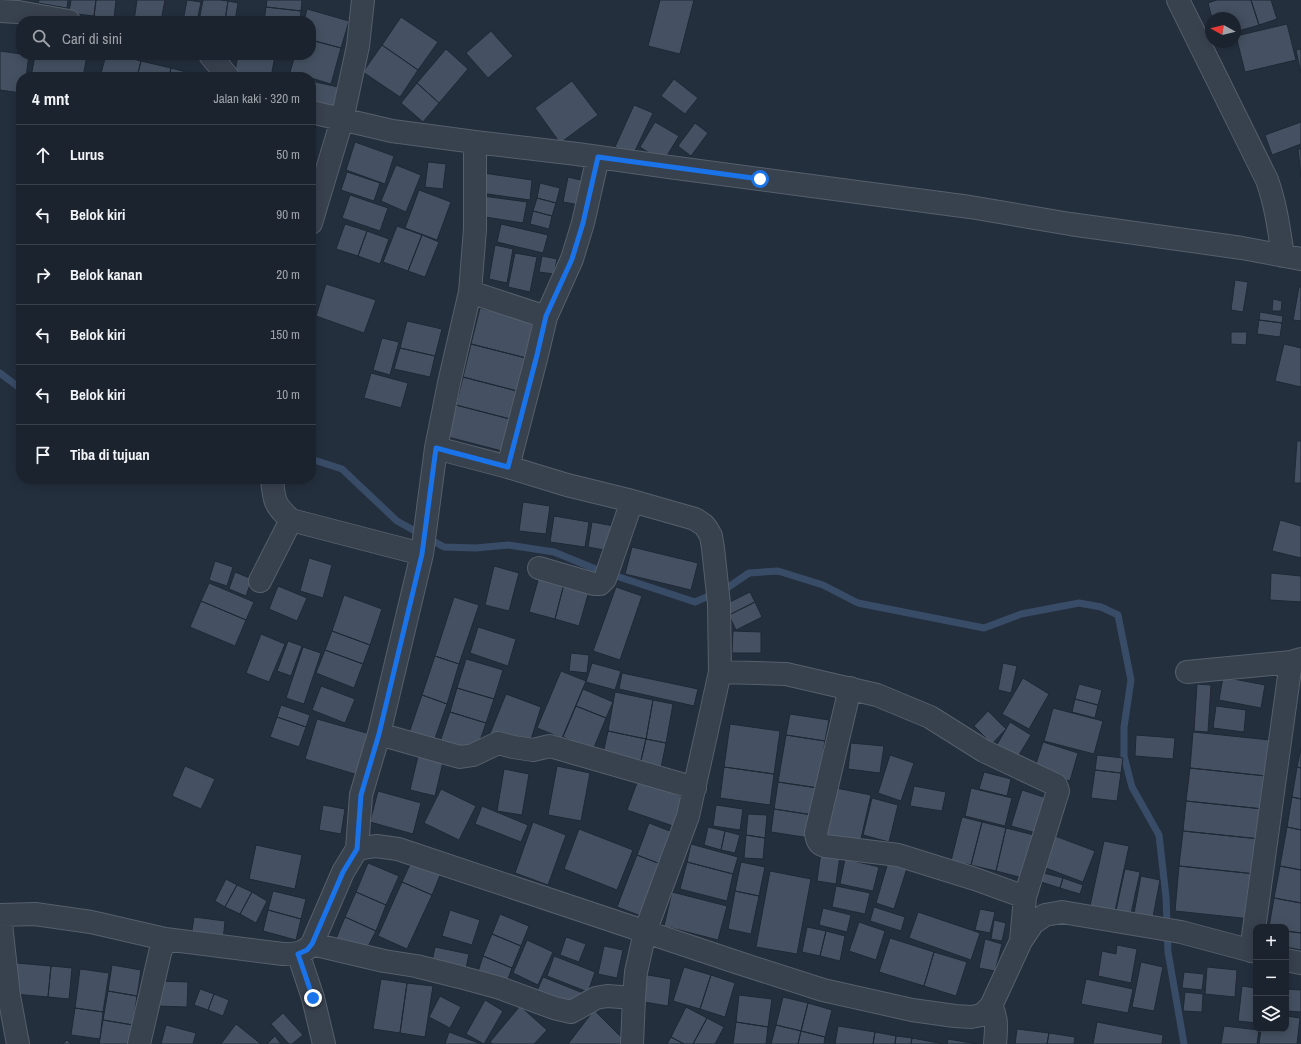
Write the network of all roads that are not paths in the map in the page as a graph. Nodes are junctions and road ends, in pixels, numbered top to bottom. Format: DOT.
graph roads {
  1 [pos="363,0"];
  2 [pos="1178,0"];
  3 [pos="0,11"];
  4 [pos="44,16"];
  5 [pos="214,60"];
  6 [pos="224,72"];
  7 [pos="316,113"];
  8 [pos="342,120"];
  9 [pos="475,142"];
  10 [pos="598,157"];
  11 [pos="316,206"];
  12 [pos="1292,257"];
  13 [pos="470,292"];
  14 [pos="546,316"];
  15 [pos="436,448"];
  16 [pos="508,467"];
  17 [pos="272,484"];
  18 [pos="632,501"];
  19 [pos="291,520"];
  20 [pos="422,550"];
  21 [pos="539,568"];
  22 [pos="260,581"];
  23 [pos="1296,660"];
  24 [pos="720,672"];
  25 [pos="1187,672"];
  26 [pos="850,688"];
  27 [pos="379,734"];
  28 [pos="695,788"];
  29 [pos="357,849"];
  30 [pos="1025,898"];
  31 [pos="0,915"];
  32 [pos="1258,924"];
  33 [pos="645,932"];
  34 [pos="165,939"];
  35 [pos="1021,941"];
  36 [pos="305,949"];
  37 [pos="1253,952"];
  38 [pos="1289,961"];
  39 [pos="1301,964"];
  40 [pos="634,998"];
  41 [pos="991,1006"];
  42 [pos="18,1044"];
  43 [pos="140,1044"];
  44 [pos="324,1044"];
  45 [pos="632,1044"];
  46 [pos="995,1044"];
  1 -- 8 [label="street"];
  2 -- 12 [label="street"];
  3 -- 4 [label="street"];
  5 -- 6 [label="street"];
  7 -- 8 [label="street"];
  8 -- 9 [label="street"];
  8 -- 11 [label="street"];
  9 -- 10 [label="street"];
  9 -- 13 [label="street"];
  10 -- 12 [label="street"];
  10 -- 14 [label="street"];
  13 -- 14 [label="street"];
  13 -- 15 [label="street"];
  14 -- 16 [label="street"];
  15 -- 16 [label="street"];
  15 -- 20 [label="street"];
  16 -- 18 [label="street"];
  17 -- 19 [label="street"];
  18 -- 21 [label="street"];
  18 -- 24 [label="street"];
  19 -- 20 [label="street"];
  19 -- 22 [label="street"];
  20 -- 27 [label="street"];
  23 -- 25 [label="street"];
  23 -- 32 [label="street"];
  24 -- 26 [label="street"];
  24 -- 28 [label="street"];
  26 -- 30 [label="street"];
  26 -- 30 [label="street"];
  27 -- 28 [label="street"];
  27 -- 29 [label="street"];
  28 -- 33 [label="street"];
  29 -- 33 [label="street"];
  29 -- 36 [label="street"];
  30 -- 35 [label="street"];
  31 -- 34 [label="street"];
  31 -- 42 [label="street"];
  33 -- 40 [label="street"];
  33 -- 41 [label="street"];
  34 -- 36 [label="street"];
  34 -- 43 [label="street"];
  35 -- 37 [label="street"];
  35 -- 41 [label="street"];
  36 -- 40 [label="street"];
  36 -- 44 [label="street"];
  38 -- 39 [label="street"];
  40 -- 45 [label="street"];
  41 -- 46 [label="street"];
}
